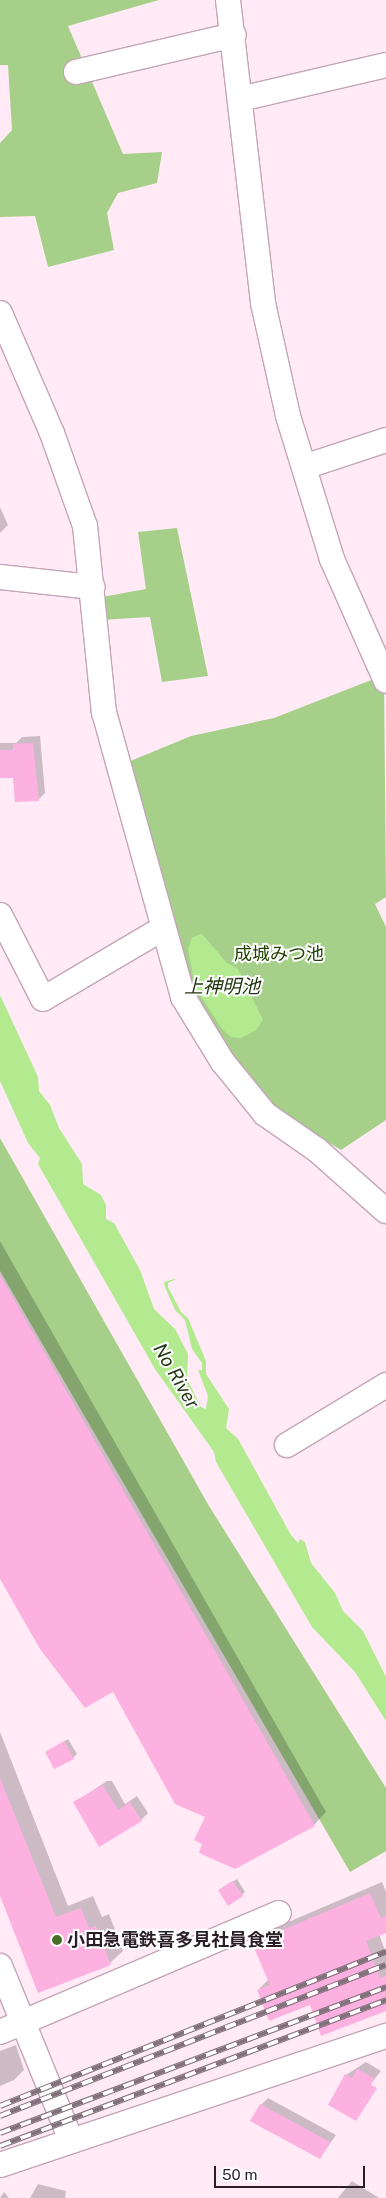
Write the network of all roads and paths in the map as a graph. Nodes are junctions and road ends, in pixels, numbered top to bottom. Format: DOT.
graph roads {
  1 [pos="228,0"];
  2 [pos="234,36"];
  3 [pos="386,65"];
  4 [pos="76,72"];
  5 [pos="240,100"];
  6 [pos="0,314"];
  7 [pos="386,440"];
  8 [pos="304,466"];
  9 [pos="0,577"];
  10 [pos="92,587"];
  11 [pos="386,681"];
  12 [pos="0,915"];
  13 [pos="162,929"];
  14 [pos="386,1211"];
  15 [pos="386,1385"];
  16 [pos="287,1445"];
  17 [pos="279,1913"];
  18 [pos="0,1966"];
  19 [pos="24,2022"];
  20 [pos="0,2032"];
  21 [pos="386,2036"];
  22 [pos="361,2044"];
  23 [pos="386,2056"];
  24 [pos="71,2140"];
  25 [pos="0,2165"];
  1 -- 2 [label="street"];
  2 -- 4 [label="street"];
  2 -- 5 [label="street"];
  3 -- 5 [label="street"];
  5 -- 8 [label="street"];
  6 -- 10 [label="street"];
  7 -- 8 [label="street"];
  8 -- 11 [label="street"];
  9 -- 10 [label="street"];
  10 -- 13 [label="street"];
  12 -- 13 [label="street"];
  13 -- 14 [label="street"];
  15 -- 16 [label="street"];
  17 -- 19 [label="street"];
  18 -- 19 [label="street"];
  19 -- 20 [label="street"];
  19 -- 24 [label="street"];
  21 -- 22 [label="street"];
  22 -- 23 [label="street"];
  22 -- 24 [label="street"];
  24 -- 25 [label="street"];
}
